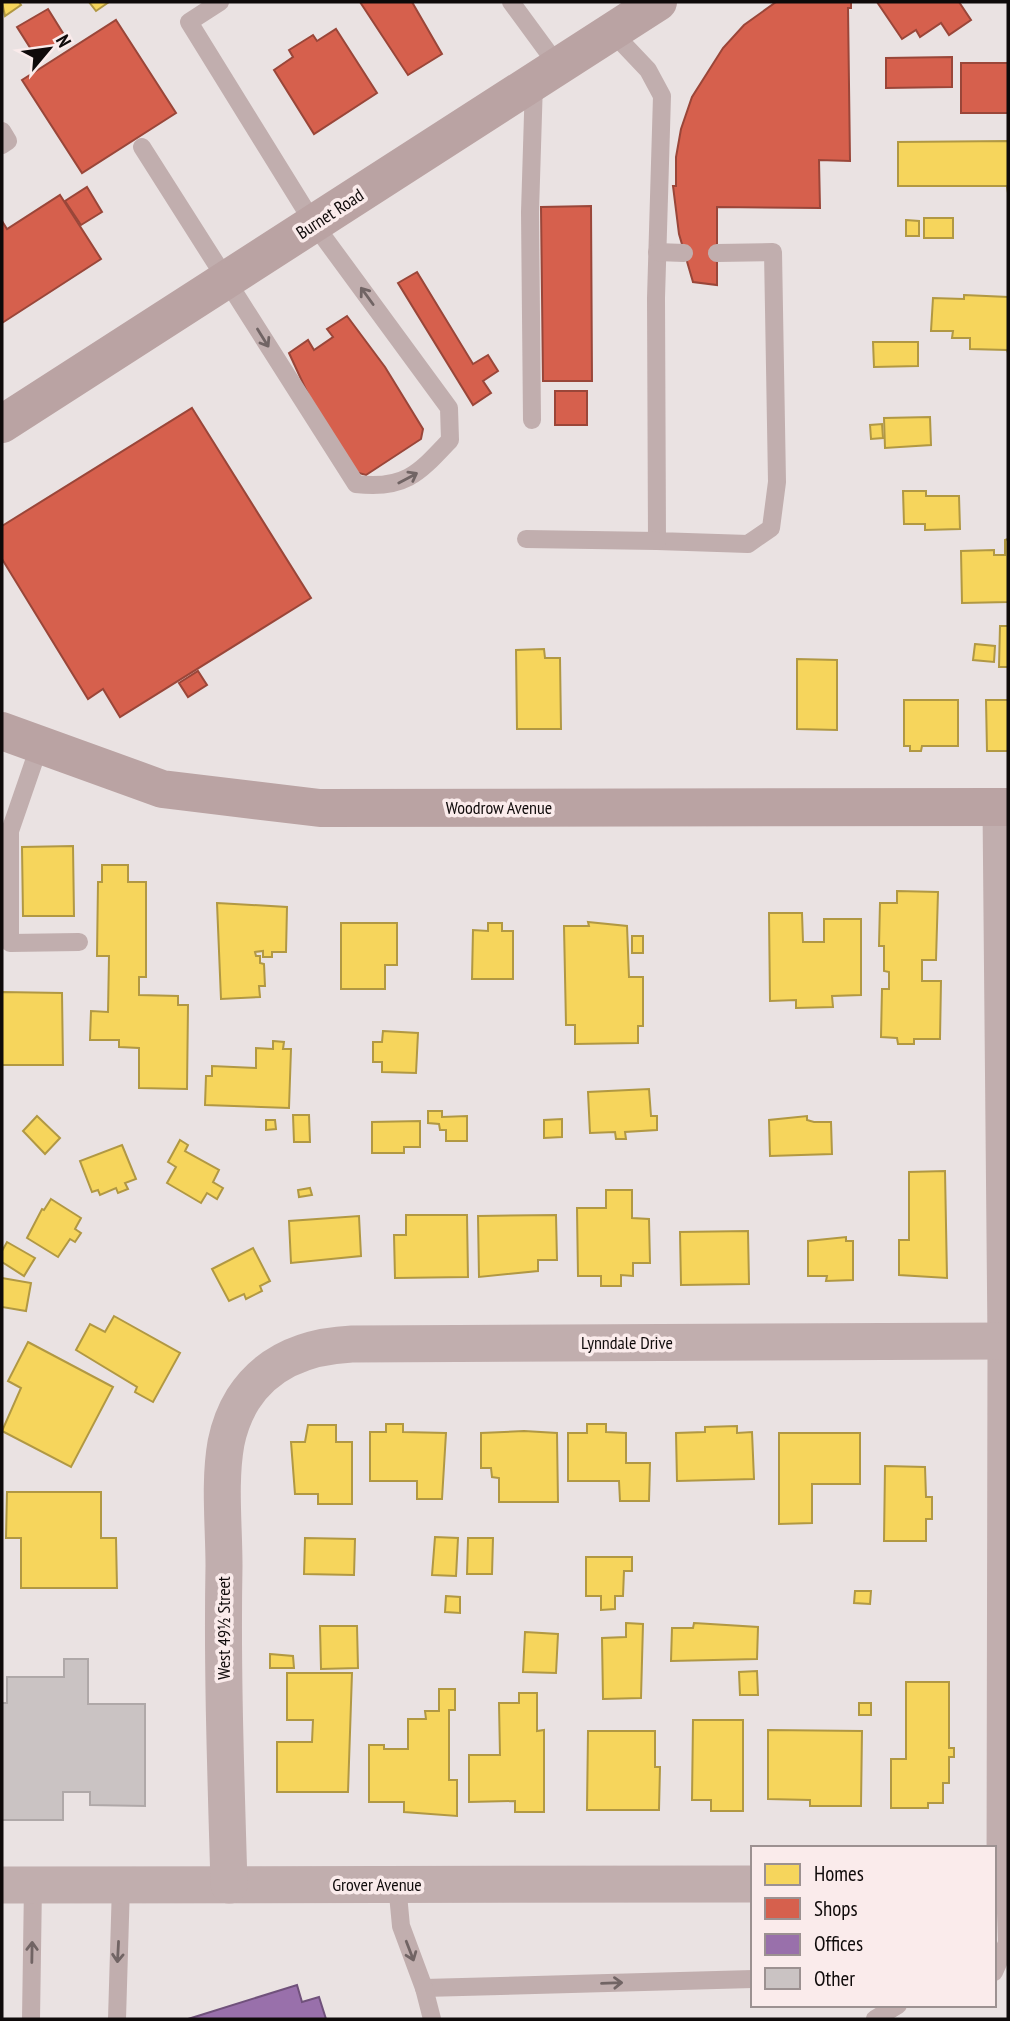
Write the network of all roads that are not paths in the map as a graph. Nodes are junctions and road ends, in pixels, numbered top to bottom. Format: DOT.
graph roads {
  1 [pos="220,2"];
  2 [pos="511,2"];
  3 [pos="648,4"];
  4 [pos="611,31"];
  5 [pos="546,74"];
  6 [pos="2,131"];
  7 [pos="2,145"];
  8 [pos="142,147"];
  9 [pos="314,224"];
  10 [pos="657,252"];
  11 [pos="684,253"];
  12 [pos="717,253"];
  13 [pos="226,281"];
  14 [pos="532,420"];
  15 [pos="2,424"];
  16 [pos="526,539"];
  17 [pos="657,541"];
  18 [pos="2,731"];
  19 [pos="40,744"];
  20 [pos="1005,807"];
  21 [pos="79,942"];
  22 [pos="1006,1340"];
  23 [pos="258,1380"];
  24 [pos="1002,1883"];
  25 [pos="397,1884"];
  26 [pos="751,1884"];
  27 [pos="17,1885"];
  28 [pos="121,1885"];
  29 [pos="229,1885"];
  30 [pos="996,1968"];
  31 [pos="751,1979"];
  32 [pos="424,1988"];
  33 [pos="895,2007"];
  34 [pos="31,2019"];
  35 [pos="117,2019"];
  36 [pos="432,2019"];
  37 [pos="875,2019"];
  1 -- 9 [label="lane"];
  2 -- 5 [label="lane"];
  3 -- 4 [label="street, Burnet Road"];
  4 -- 5 [label="street, Burnet Road"];
  4 -- 10 [label="lane"];
  5 -- 9 [label="street, Burnet Road"];
  5 -- 14 [label="lane"];
  6 -- 7 [label="lane"];
  8 -- 13 [label="lane"];
  9 -- 13 [label="street, Burnet Road"];
  13 -- 9 [label="lane, one-way"];
  10 -- 11 [label="lane"];
  10 -- 17 [label="lane"];
  12 -- 17 [label="lane"];
  13 -- 15 [label="street, Burnet Road"];
  16 -- 17 [label="lane"];
  18 -- 19 [label="street, Woodrow Avenue"];
  19 -- 20 [label="street, Woodrow Avenue"];
  19 -- 21 [label="lane"];
  20 -- 22 [label="street"];
  22 -- 23 [label="street, Lynndale Drive"];
  22 -- 24 [label="street"];
  23 -- 29 [label="street, West 49½ Street"];
  24 -- 30 [label="lane"];
  25 -- 26 [label="street, Grover Avenue"];
  25 -- 29 [label="street, Grover Avenue"];
  25 -- 32 [label="lane, one-way"];
  27 -- 28 [label="street, Grover Avenue"];
  34 -- 27 [label="lane, one-way"];
  28 -- 29 [label="street, Grover Avenue"];
  28 -- 35 [label="lane, one-way"];
  32 -- 31 [label="lane, one-way"];
  32 -- 36 [label="lane"];
  33 -- 37 [label="lane"];
}
